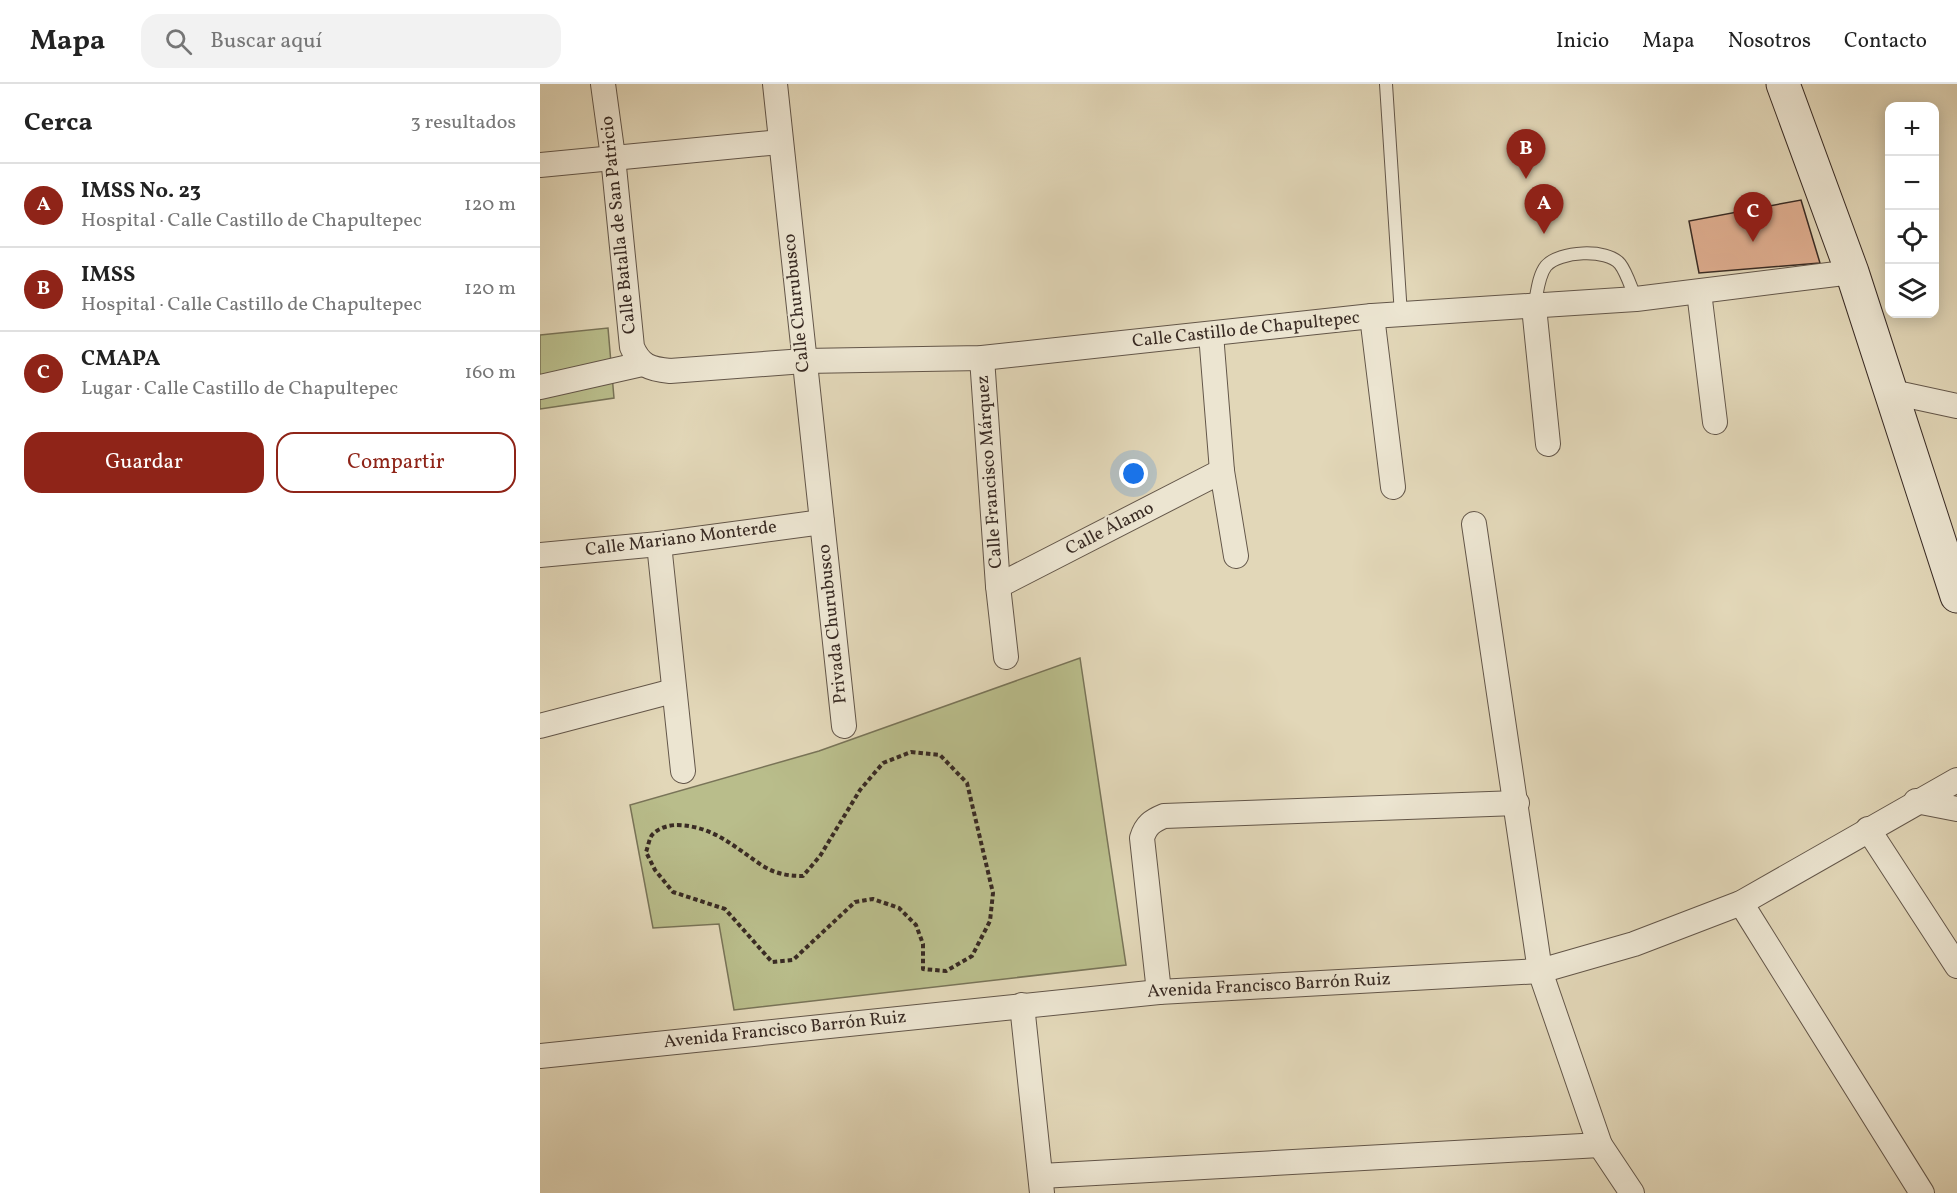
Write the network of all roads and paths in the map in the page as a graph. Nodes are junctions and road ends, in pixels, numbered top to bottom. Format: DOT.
graph roads {
  1 [pos="603,84"];
  2 [pos="775,84"];
  3 [pos="1386,84"];
  4 [pos="1783,84"];
  5 [pos="780,142"];
  6 [pos="613,157"];
  7 [pos="540,165"];
  8 [pos="1852,272"];
  9 [pos="1700,292"];
  10 [pos="1636,299"];
  11 [pos="1534,307"];
  12 [pos="1401,315"];
  13 [pos="1372,316"];
  14 [pos="1211,333"];
  15 [pos="982,358"];
  16 [pos="804,362"];
  17 [pos="642,364"];
  18 [pos="540,387"];
  19 [pos="1892,392"];
  20 [pos="1957,406"];
  21 [pos="1715,422"];
  22 [pos="1548,444"];
  23 [pos="1222,471"];
  24 [pos="1393,487"];
  25 [pos="822,522"];
  26 [pos="1474,524"];
  27 [pos="659,544"];
  28 [pos="540,555"];
  29 [pos="1236,556"];
  30 [pos="998,586"];
  31 [pos="1957,596"];
  32 [pos="1006,657"];
  33 [pos="673,691"];
  34 [pos="540,726"];
  35 [pos="844,726"];
  36 [pos="683,771"];
  37 [pos="1957,780"];
  38 [pos="1916,801"];
  39 [pos="1517,803"];
  40 [pos="1957,809"];
  41 [pos="1868,829"];
  42 [pos="1741,903"];
  43 [pos="793,960"];
  44 [pos="1957,966"];
  45 [pos="1540,971"];
  46 [pos="1160,992"];
  47 [pos="1022,1005"];
  48 [pos="540,1056"];
  49 [pos="1600,1145"];
  50 [pos="1042,1184"];
  51 [pos="1632,1193"];
  52 [pos="1922,1193"];
  1 -- 6 [label="street, Calle Batalla de San Patricio"];
  2 -- 5 [label="street, Calle Churubusco"];
  3 -- 12 [label="lane"];
  4 -- 8 [label="street"];
  5 -- 6 [label="street"];
  5 -- 16 [label="street, Calle Churubusco"];
  6 -- 7 [label="street"];
  6 -- 17 [label="street, Calle Batalla de San Patricio"];
  8 -- 9 [label="street, Calle Castillo de Chapultepec"];
  8 -- 19 [label="street"];
  9 -- 10 [label="street, Calle Castillo de Chapultepec"];
  9 -- 21 [label="street"];
  10 -- 11 [label="street, Calle Castillo de Chapultepec"];
  10 -- 11 [label="lane"];
  11 -- 12 [label="street, Calle Castillo de Chapultepec"];
  11 -- 22 [label="street"];
  12 -- 13 [label="street, Calle Castillo de Chapultepec"];
  13 -- 14 [label="street, Calle Castillo de Chapultepec"];
  13 -- 24 [label="street"];
  14 -- 15 [label="street, Calle Castillo de Chapultepec"];
  14 -- 23 [label="street"];
  15 -- 16 [label="street, Calle Castillo de Chapultepec"];
  15 -- 30 [label="street, Calle Francisco Márquez"];
  16 -- 17 [label="street, Calle Castillo de Chapultepec"];
  16 -- 25 [label="street, Calle Churubusco"];
  17 -- 18 [label="street"];
  19 -- 20 [label="street"];
  19 -- 31 [label="street"];
  23 -- 29 [label="street"];
  23 -- 30 [label="street, Calle Álamo"];
  25 -- 27 [label="street, Calle Mariano Monterde"];
  25 -- 35 [label="street, Privada Churubusco"];
  26 -- 39 [label="street"];
  27 -- 28 [label="street, Calle Mariano Monterde"];
  27 -- 33 [label="street"];
  30 -- 32 [label="street, Calle Francisco Márquez"];
  33 -- 34 [label="street"];
  33 -- 36 [label="street"];
  37 -- 38 [label="street, Avenida Francisco Barrón Ruiz"];
  38 -- 40 [label="street"];
  38 -- 41 [label="street, Avenida Francisco Barrón Ruiz"];
  39 -- 45 [label="street"];
  39 -- 46 [label="street"];
  41 -- 42 [label="street, Avenida Francisco Barrón Ruiz"];
  41 -- 44 [label="street"];
  42 -- 45 [label="street, Avenida Francisco Barrón Ruiz"];
  42 -- 52 [label="street"];
  43 -- 43 [label="path"];
  45 -- 46 [label="street, Avenida Francisco Barrón Ruiz"];
  45 -- 49 [label="street"];
  46 -- 47 [label="street, Avenida Francisco Barrón Ruiz"];
  47 -- 48 [label="street, Avenida Francisco Barrón Ruiz"];
  47 -- 50 [label="street"];
  49 -- 50 [label="street"];
  49 -- 51 [label="street"];
}
